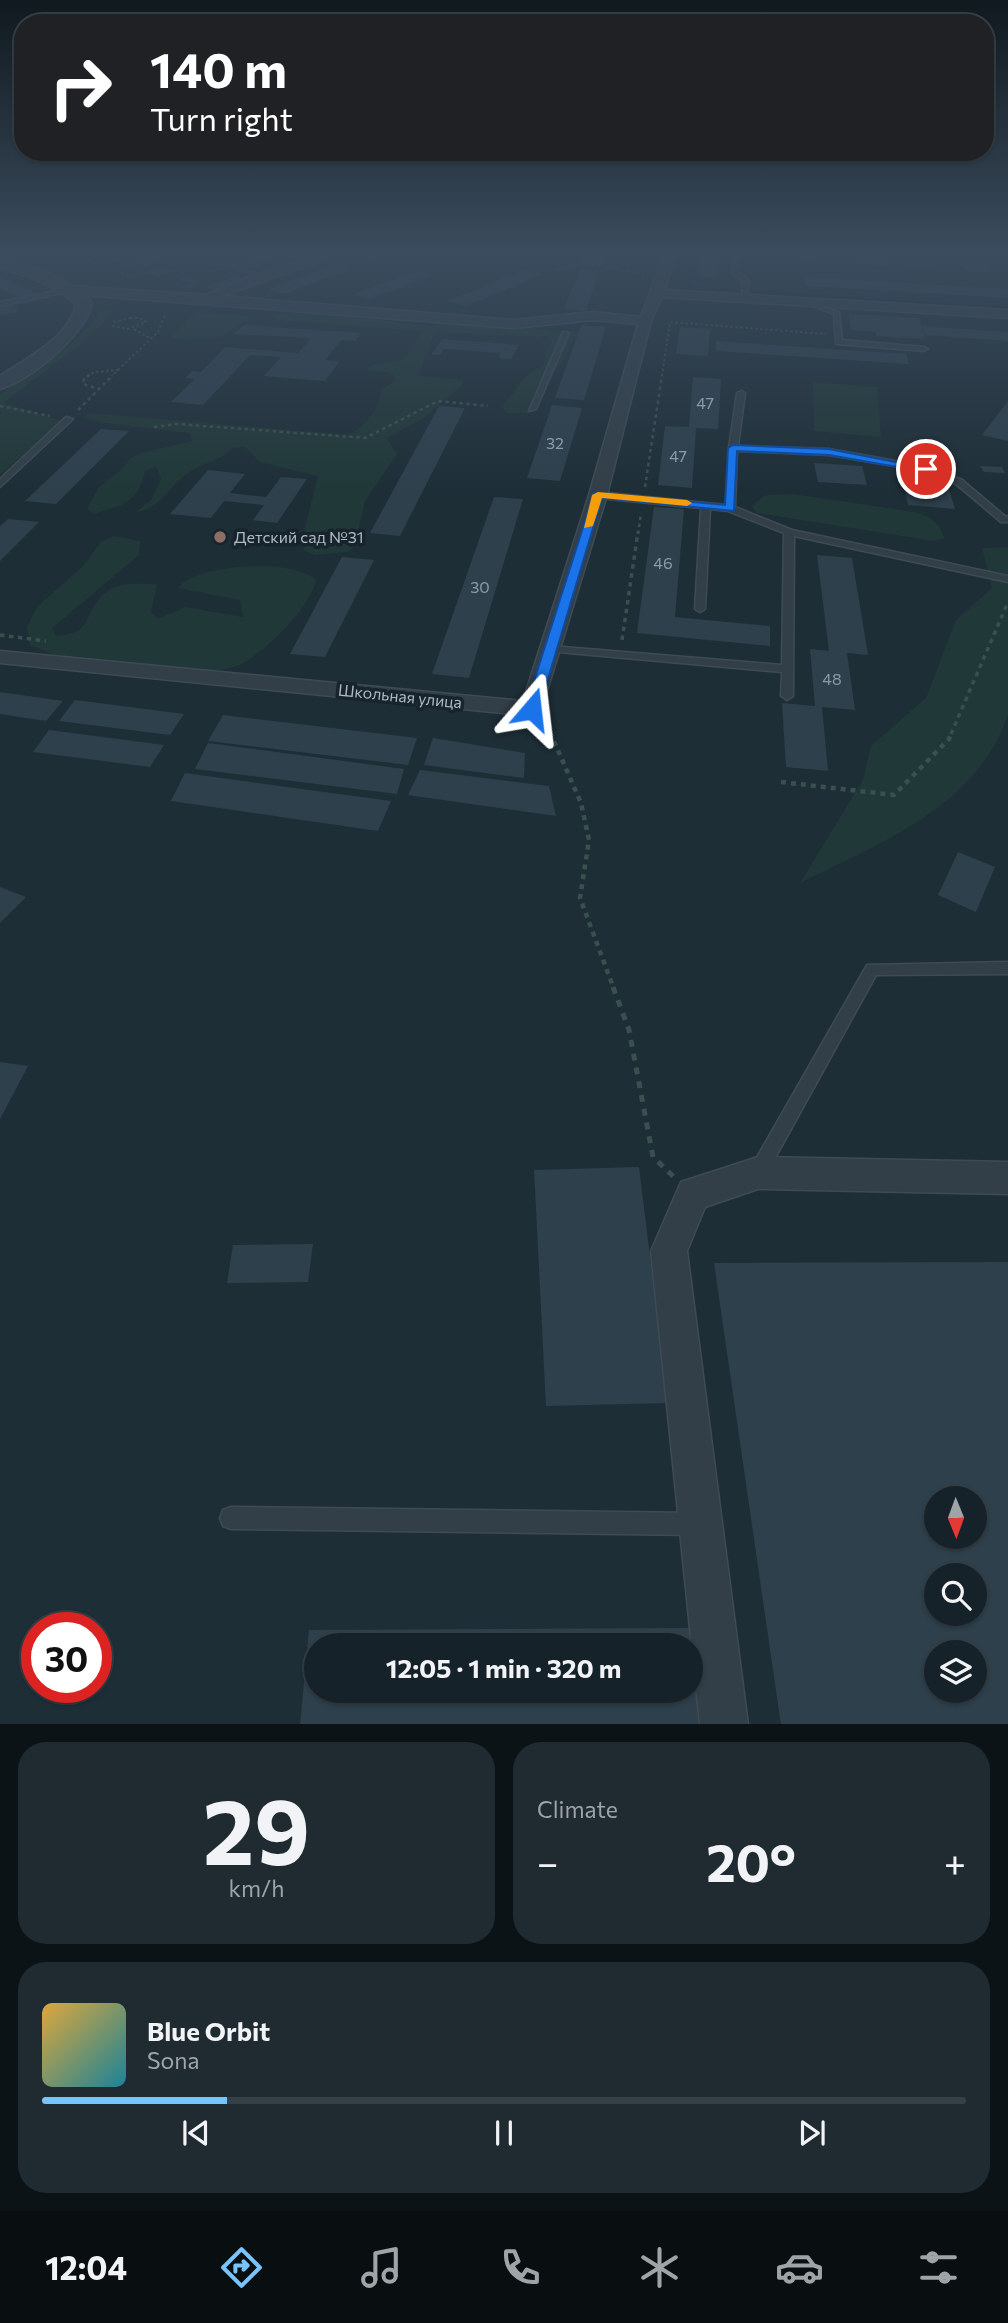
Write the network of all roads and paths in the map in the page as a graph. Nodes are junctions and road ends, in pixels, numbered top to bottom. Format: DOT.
graph roads {
  1 [pos="68,332"];
  2 [pos="141,332"];
  3 [pos="158,332"];
  4 [pos="642,332"];
  5 [pos="668,332"];
  6 [pos="805,332"];
  7 [pos="565,333"];
  8 [pos="838,335"];
  9 [pos="151,339"];
  10 [pos="924,349"];
  11 [pos="118,370"];
  12 [pos="0,384"];
  13 [pos="98,389"];
  14 [pos="741,393"];
  15 [pos="0,406"];
  16 [pos="488,406"];
  17 [pos="532,409"];
  18 [pos="69,419"];
  19 [pos="154,427"];
  20 [pos="733,448"];
  21 [pos="0,484"];
  22 [pos="598,495"];
  23 [pos="643,499"];
  24 [pos="706,505"];
  25 [pos="730,509"];
  26 [pos="1007,521"];
  27 [pos="789,532"];
  28 [pos="1008,579"];
  29 [pos="1008,602"];
  30 [pos="700,609"];
  31 [pos="551,649"];
  32 [pos="620,654"];
  33 [pos="0,657"];
  34 [pos="789,669"];
  35 [pos="787,696"];
  36 [pos="532,709"];
  37 [pos="781,782"];
  38 [pos="1008,968"];
  39 [pos="758,1173"];
  40 [pos="1008,1178"];
  41 [pos="693,1194"];
  42 [pos="231,1518"];
  43 [pos="701,1524"];
  44 [pos="724,1724"];
  1 -- 12 [label="street"];
  2 -- 9 [label="path"];
  3 -- 9 [label="path"];
  4 -- 22 [label="street"];
  5 -- 23 [label="path"];
  6 -- 8 [label="path"];
  7 -- 17 [label="lane"];
  8 -- 10 [label="lane"];
  9 -- 11 [label="path"];
  11 -- 13 [label="path"];
  11 -- 13 [label="path"];
  13 -- 18 [label="path"];
  14 -- 20 [label="lane"];
  15 -- 18 [label="path"];
  16 -- 19 [label="path"];
  18 -- 21 [label="lane"];
  20 -- 25 [label="lane"];
  20 -- 26 [label="lane"];
  22 -- 23 [label="lane"];
  22 -- 31 [label="street"];
  23 -- 24 [label="lane"];
  23 -- 32 [label="path"];
  24 -- 25 [label="lane"];
  24 -- 30 [label="lane"];
  25 -- 27 [label="lane"];
  27 -- 28 [label="lane"];
  27 -- 34 [label="lane"];
  29 -- 37 [label="path"];
  31 -- 32 [label="lane"];
  31 -- 36 [label="street"];
  32 -- 34 [label="lane"];
  33 -- 36 [label="street, Школьная улица"];
  34 -- 35 [label="lane"];
  36 -- 41 [label="path"];
  38 -- 39 [label="lane"];
  39 -- 40 [label="street"];
  39 -- 41 [label="street"];
  41 -- 43 [label="street"];
  42 -- 43 [label="lane"];
  43 -- 44 [label="street"];
}
